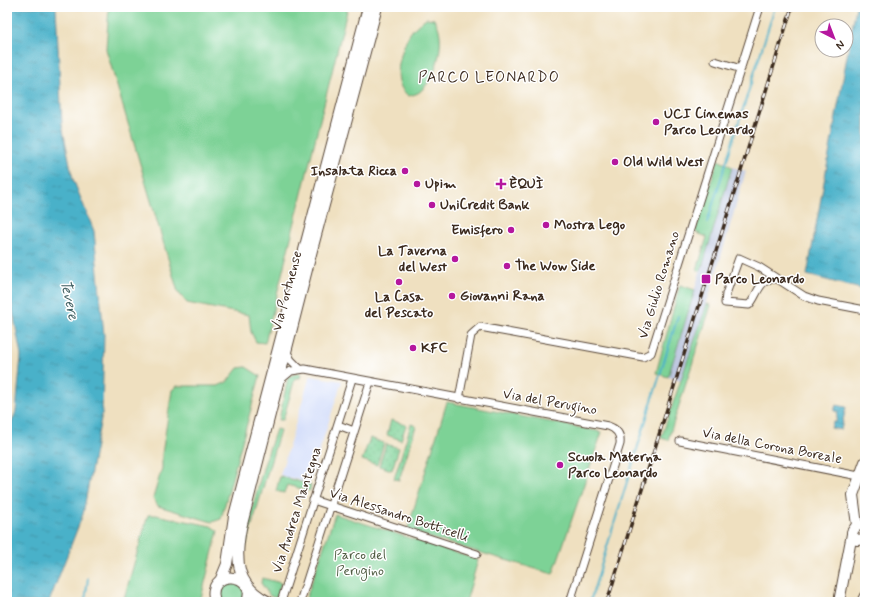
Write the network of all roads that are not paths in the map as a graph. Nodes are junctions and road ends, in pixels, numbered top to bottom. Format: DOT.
graph roads {
  1 [pos="368,7"];
  2 [pos="377,7"];
  3 [pos="760,7"];
  4 [pos="715,61"];
  5 [pos="741,69"];
  6 [pos="759,267"];
  7 [pos="776,279"];
  8 [pos="759,286"];
  9 [pos="865,310"];
  10 [pos="286,349"];
  11 [pos="300,369"];
  12 [pos="352,379"];
  13 [pos="370,382"];
  14 [pos="277,383"];
  15 [pos="459,399"];
  16 [pos="338,425"];
  17 [pos="354,430"];
  18 [pos="680,442"];
  19 [pos="865,462"];
  20 [pos="859,476"];
  21 [pos="314,500"];
  22 [pos="330,506"];
  23 [pos="861,525"];
  24 [pos="852,534"];
  25 [pos="865,539"];
  26 [pos="477,554"];
  27 [pos="220,581"];
  28 [pos="245,584"];
  29 [pos="214,591"];
  30 [pos="865,596"];
  31 [pos="211,602"];
  32 [pos="215,602"];
  33 [pos="247,602"];
  34 [pos="269,602"];
  35 [pos="281,602"];
  36 [pos="300,602"];
  37 [pos="570,602"];
  38 [pos="839,602"];
  39 [pos="862,602"];
  1 -- 27 [label="street, Via Portuense"];
  2 -- 10 [label="street, Via Portuense"];
  3 -- 5 [label="street, Via Giulio Romano"];
  4 -- 5 [label="street"];
  5 -- 15 [label="street, Via Giulio Romano"];
  6 -- 7 [label="street"];
  6 -- 8 [label="street"];
  6 -- 8 [label="street"];
  7 -- 8 [label="street"];
  7 -- 9 [label="street"];
  10 -- 11 [label="street"];
  10 -- 14 [label="street, Via Portuense"];
  11 -- 12 [label="street, Via del Perugino"];
  11 -- 14 [label="street"];
  12 -- 13 [label="street, Via del Perugino"];
  12 -- 16 [label="street, Via Andrea Mantegna"];
  13 -- 15 [label="street, Via del Perugino"];
  13 -- 17 [label="street"];
  14 -- 28 [label="street, Via Portuense"];
  15 -- 37 [label="street, Via del Perugino"];
  16 -- 17 [label="street"];
  16 -- 21 [label="street, Via Andrea Mantegna"];
  17 -- 22 [label="street"];
  18 -- 20 [label="street, Via della Corona Boreale"];
  19 -- 20 [label="street"];
  20 -- 23 [label="street"];
  21 -- 22 [label="street, Via Alessandro Botticelli"];
  21 -- 35 [label="street, Via Andrea Mantegna"];
  22 -- 26 [label="street, Via Alessandro Botticelli"];
  22 -- 36 [label="street"];
  23 -- 24 [label="street"];
  24 -- 25 [label="street"];
  24 -- 38 [label="street"];
  27 -- 28 [label="street"];
  27 -- 29 [label="street, Via Portuense"];
  28 -- 33 [label="street, Via Portuense"];
  28 -- 34 [label="street"];
  29 -- 31 [label="street"];
  29 -- 32 [label="street"];
  30 -- 39 [label="street"];
}
